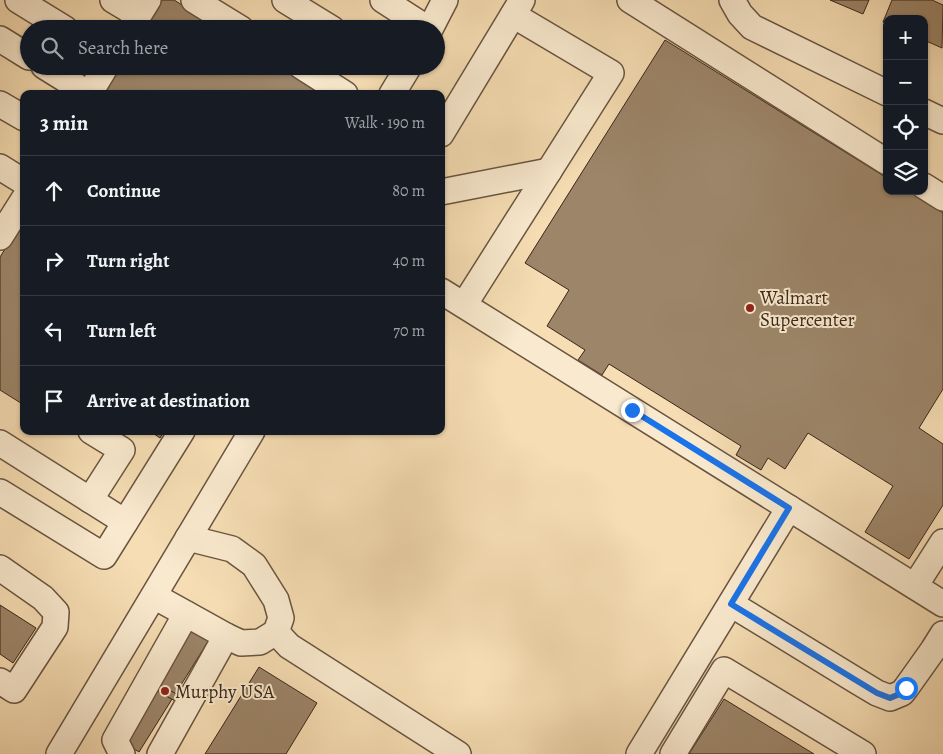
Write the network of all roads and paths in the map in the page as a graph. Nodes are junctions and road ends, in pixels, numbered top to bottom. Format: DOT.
graph roads {
  1 [pos="18,0"];
  2 [pos="113,0"];
  3 [pos="194,0"];
  4 [pos="285,0"];
  5 [pos="383,0"];
  6 [pos="445,0"];
  7 [pos="630,0"];
  8 [pos="732,0"];
  9 [pos="517,8"];
  10 [pos="139,15"];
  11 [pos="51,20"];
  12 [pos="226,20"];
  13 [pos="317,20"];
  14 [pos="415,20"];
  15 [pos="434,20"];
  16 [pos="0,39"];
  17 [pos="20,51"];
  18 [pos="58,75"];
  19 [pos="101,75"];
  20 [pos="315,75"];
  21 [pos="83,90"];
  22 [pos="91,90"];
  23 [pos="339,90"];
  24 [pos="883,91"];
  25 [pos="0,104"];
  26 [pos="928,114"];
  27 [pos="20,116"];
  28 [pos="943,121"];
  29 [pos="445,127"];
  30 [pos="883,159"];
  31 [pos="0,167"];
  32 [pos="549,171"];
  33 [pos="20,180"];
  34 [pos="928,189"];
  35 [pos="445,191"];
  36 [pos="943,198"];
  37 [pos="20,204"];
  38 [pos="3,225"];
  39 [pos="445,293"];
  40 [pos="464,305"];
  41 [pos="98,435"];
  42 [pos="180,435"];
  43 [pos="250,435"];
  44 [pos="0,443"];
  45 [pos="0,492"];
  46 [pos="90,500"];
  47 [pos="789,508"];
  48 [pos="126,522"];
  49 [pos="188,538"];
  50 [pos="943,542"];
  51 [pos="0,568"];
  52 [pos="915,586"];
  53 [pos="154,596"];
  54 [pos="731,604"];
  55 [pos="943,604"];
  56 [pos="186,614"];
  57 [pos="276,632"];
  58 [pos="943,634"];
  59 [pos="226,636"];
  60 [pos="0,681"];
  61 [pos="449,751"];
  62 [pos="63,753"];
  63 [pos="122,754"];
  64 [pos="160,754"];
  65 [pos="639,754"];
  66 [pos="673,754"];
  67 [pos="863,754"];
  1 -- 11 [label="lane"];
  2 -- 10 [label="lane"];
  3 -- 12 [label="lane"];
  4 -- 13 [label="lane"];
  5 -- 14 [label="lane"];
  6 -- 15 [label="lane"];
  7 -- 30 [label="lane"];
  8 -- 24 [label="lane"];
  9 -- 29 [label="lane"];
  9 -- 32 [label="lane"];
  16 -- 17 [label="lane"];
  18 -- 21 [label="lane"];
  19 -- 22 [label="lane"];
  20 -- 23 [label="lane"];
  25 -- 27 [label="lane"];
  26 -- 28 [label="lane"];
  31 -- 33 [label="lane"];
  32 -- 35 [label="lane"];
  32 -- 40 [label="lane"];
  34 -- 36 [label="lane"];
  37 -- 38 [label="lane"];
  39 -- 40 [label="lane"];
  40 -- 47 [label="lane"];
  41 -- 46 [label="lane"];
  42 -- 48 [label="lane"];
  43 -- 49 [label="lane"];
  44 -- 46 [label="lane"];
  45 -- 48 [label="lane"];
  46 -- 48 [label="lane"];
  47 -- 52 [label="lane"];
  47 -- 54 [label="lane"];
  49 -- 53 [label="lane"];
  49 -- 57 [label="lane"];
  50 -- 52 [label="lane"];
  51 -- 60 [label="lane"];
  52 -- 55 [label="lane"];
  53 -- 56 [label="lane"];
  53 -- 62 [label="lane"];
  54 -- 58 [label="lane"];
  54 -- 65 [label="lane"];
  56 -- 59 [label="lane"];
  56 -- 63 [label="lane"];
  57 -- 59 [label="lane"];
  57 -- 61 [label="lane"];
  59 -- 64 [label="lane"];
  66 -- 67 [label="lane"];
}
